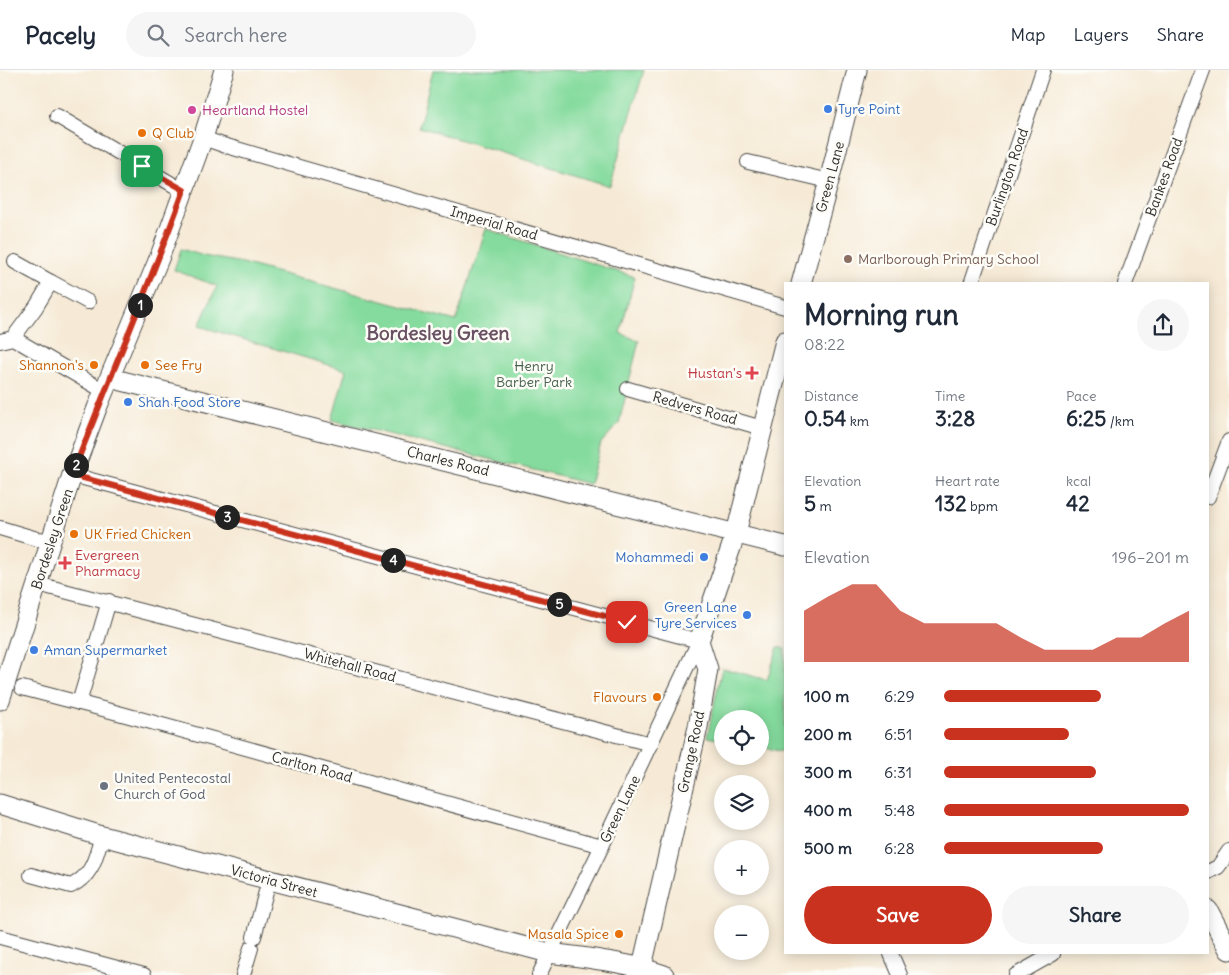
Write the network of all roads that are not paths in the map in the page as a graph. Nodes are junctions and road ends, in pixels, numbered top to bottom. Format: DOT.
graph roads {
  1 [pos="224,70"];
  2 [pos="857,70"];
  3 [pos="1043,70"];
  4 [pos="1203,70"];
  5 [pos="57,116"];
  6 [pos="203,138"];
  7 [pos="748,162"];
  8 [pos="829,181"];
  9 [pos="184,190"];
  10 [pos="15,262"];
  11 [pos="51,282"];
  12 [pos="802,282"];
  13 [pos="972,282"];
  14 [pos="1126,282"];
  15 [pos="88,302"];
  16 [pos="784,307"];
  17 [pos="6,339"];
  18 [pos="784,347"];
  19 [pos="107,385"];
  20 [pos="628,389"];
  21 [pos="762,428"];
  22 [pos="1229,441"];
  23 [pos="72,475"];
  24 [pos="1209,495"];
  25 [pos="0,528"];
  26 [pos="736,533"];
  27 [pos="50,540"];
  28 [pos="784,546"];
  29 [pos="50,587"];
  30 [pos="108,601"];
  31 [pos="699,641"];
  32 [pos="22,688"];
  33 [pos="0,700"];
  34 [pos="79,703"];
  35 [pos="651,744"];
  36 [pos="0,804"];
  37 [pos="102,836"];
  38 [pos="602,846"];
  39 [pos="1229,852"];
  40 [pos="1209,872"];
  41 [pos="31,875"];
  42 [pos="270,880"];
  43 [pos="1209,912"];
  44 [pos="0,937"];
  45 [pos="1229,950"];
  46 [pos="548,953"];
  47 [pos="891,954"];
  48 [pos="1053,954"];
  49 [pos="641,971"];
  50 [pos="144,975"];
  51 [pos="243,975"];
  52 [pos="539,975"];
  53 [pos="664,975"];
  54 [pos="900,975"];
  55 [pos="1016,975"];
  1 -- 6 [label="street, Bordesley Green"];
  2 -- 8 [label="street, Green Lane"];
  3 -- 13 [label="street, Burlington Road"];
  4 -- 14 [label="street, Bankes Road"];
  5 -- 9 [label="street"];
  6 -- 9 [label="street, Bordesley Green"];
  6 -- 16 [label="street, Imperial Road"];
  7 -- 8 [label="street"];
  8 -- 12 [label="street, Green Lane"];
  9 -- 19 [label="street, Bordesley Green"];
  10 -- 11 [label="street"];
  11 -- 15 [label="street"];
  11 -- 17 [label="street"];
  17 -- 19 [label="street"];
  18 -- 21 [label="street"];
  19 -- 23 [label="street, Bordesley Green"];
  19 -- 26 [label="street, Charles Road"];
  20 -- 21 [label="street, Redvers Road"];
  21 -- 26 [label="street"];
  22 -- 24 [label="street"];
  23 -- 27 [label="street, Bordesley Green"];
  23 -- 31 [label="street"];
  25 -- 27 [label="street"];
  26 -- 28 [label="street, Charles Road"];
  26 -- 31 [label="street"];
  27 -- 33 [label="street, Bordesley Green"];
  29 -- 30 [label="street, Whitehall Road"];
  30 -- 34 [label="street"];
  30 -- 35 [label="street, Whitehall Road"];
  31 -- 35 [label="street, Green Lane"];
  31 -- 49 [label="street, Grange Road"];
  32 -- 34 [label="street, Carlton Road"];
  34 -- 38 [label="street, Carlton Road"];
  35 -- 38 [label="street, Green Lane"];
  36 -- 37 [label="street, Victoria Street"];
  37 -- 41 [label="street"];
  37 -- 42 [label="street, Victoria Street"];
  38 -- 46 [label="street, Green Lane"];
  39 -- 40 [label="street"];
  42 -- 46 [label="street, Victoria Street"];
  42 -- 51 [label="street"];
  43 -- 45 [label="street"];
  44 -- 50 [label="street"];
  46 -- 49 [label="street, Victoria Street"];
  46 -- 52 [label="street, Green Lane"];
  47 -- 54 [label="street"];
  48 -- 55 [label="street"];
  49 -- 53 [label="street, Victoria Street"];
}
